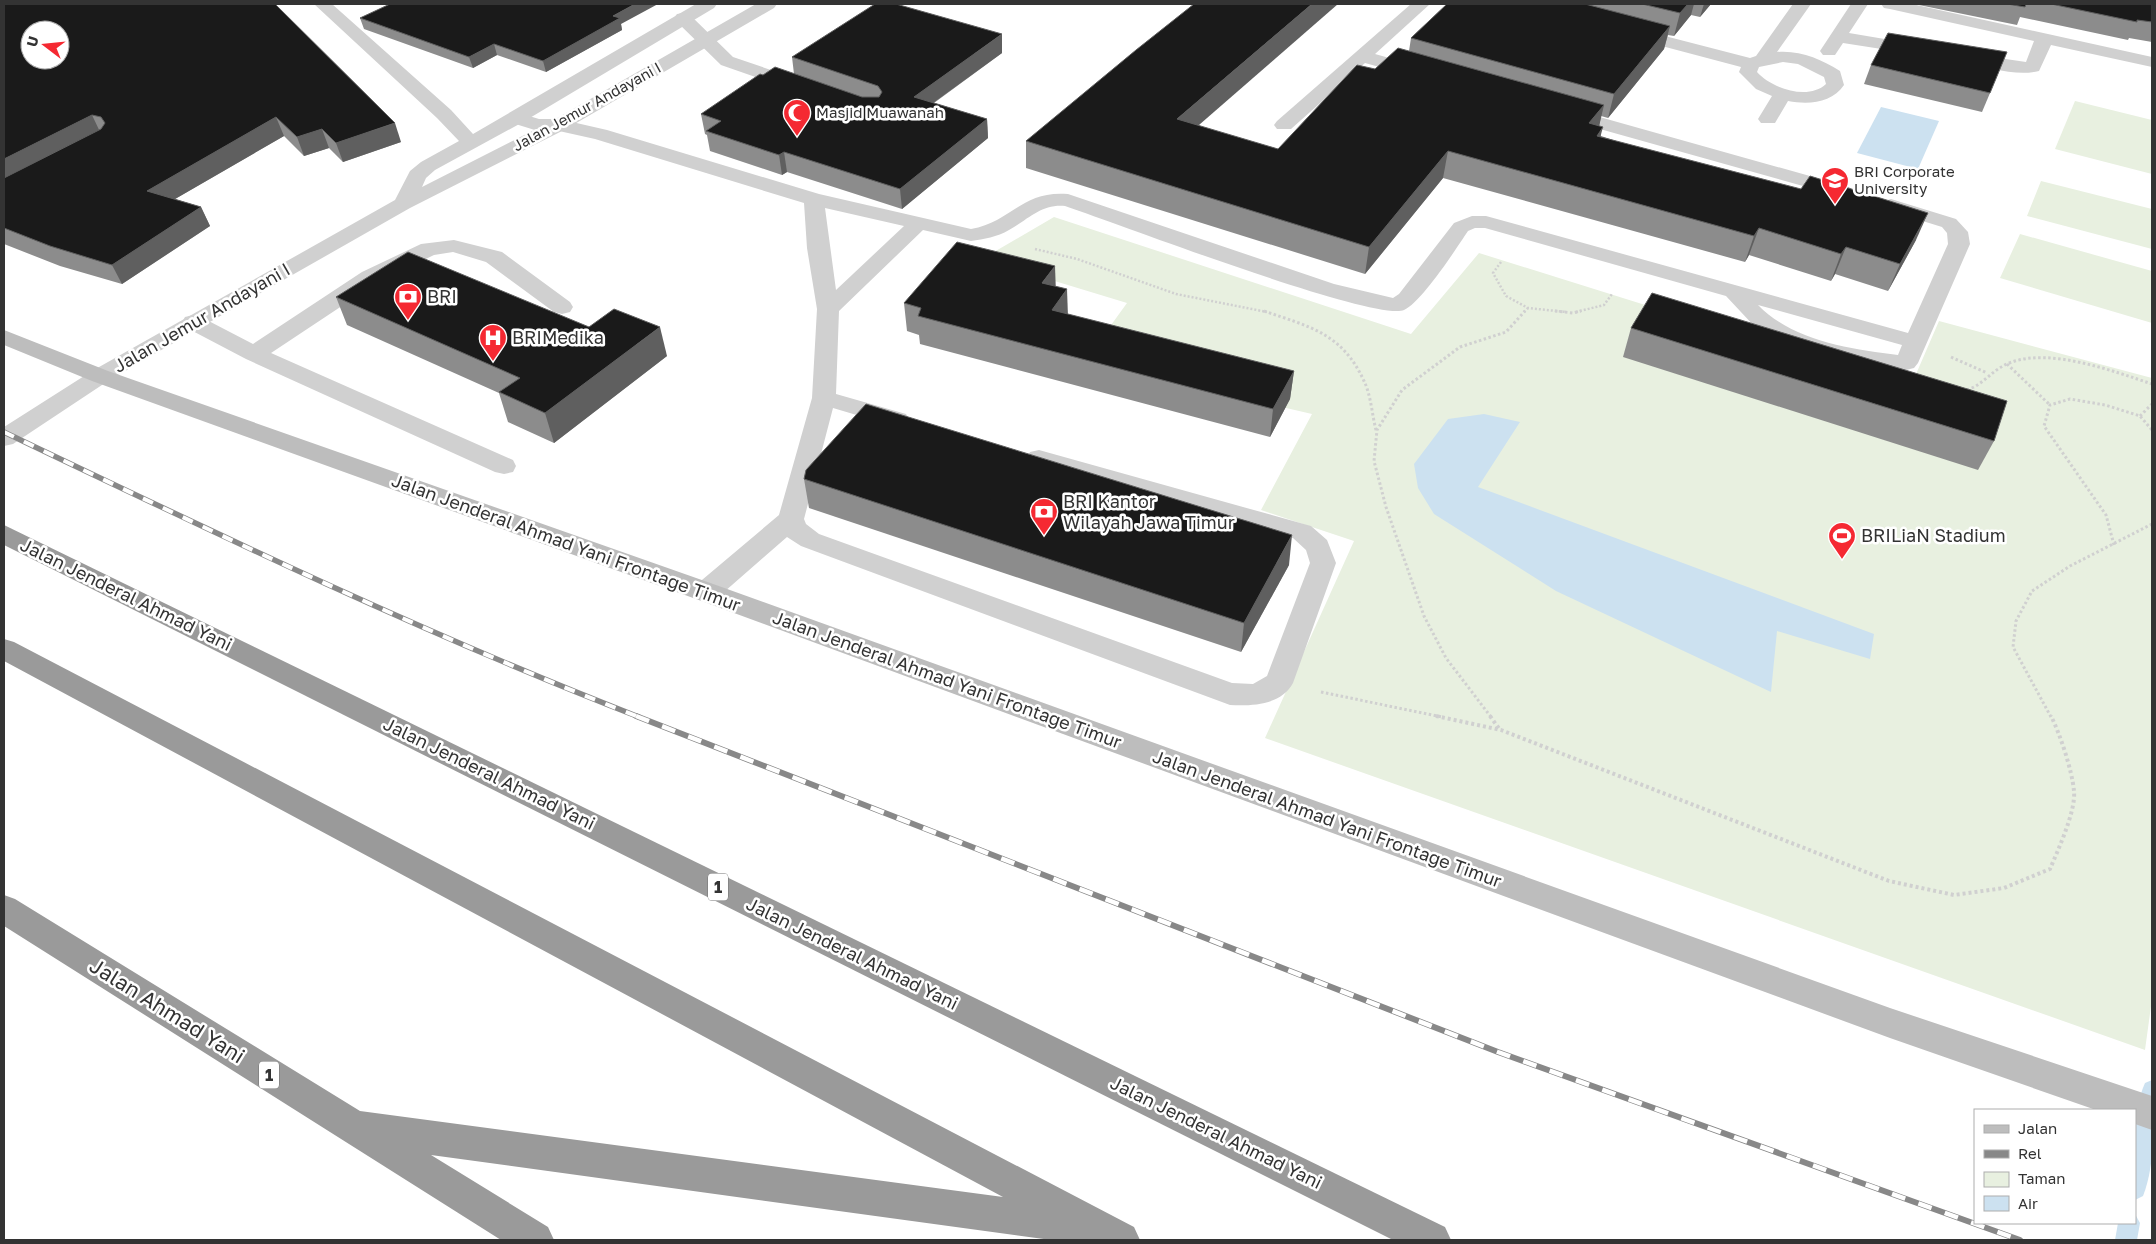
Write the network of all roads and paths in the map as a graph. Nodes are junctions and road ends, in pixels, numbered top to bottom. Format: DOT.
graph roads {
  1 [pos="708,4"];
  2 [pos="768,4"];
  3 [pos="1421,4"];
  4 [pos="1802,4"];
  5 [pos="1859,4"];
  6 [pos="1890,4"];
  7 [pos="330,5"];
  8 [pos="683,18"];
  9 [pos="1616,28"];
  10 [pos="1838,37"];
  11 [pos="2044,39"];
  12 [pos="707,40"];
  13 [pos="1362,56"];
  14 [pos="1758,61"];
  15 [pos="2152,62"];
  16 [pos="1819,65"];
  17 [pos="1438,77"];
  18 [pos="818,92"];
  19 [pos="1783,94"];
  20 [pos="1543,107"];
  21 [pos="516,118"];
  22 [pos="1768,119"];
  23 [pos="560,125"];
  24 [pos="1284,125"];
  25 [pos="470,142"];
  26 [pos="814,199"];
  27 [pos="403,204"];
  28 [pos="918,224"];
  29 [pos="1525,233"];
  30 [pos="971,235"];
  31 [pos="1635,264"];
  32 [pos="1733,291"];
  33 [pos="562,307"];
  34 [pos="1528,308"];
  35 [pos="828,309"];
  36 [pos="193,322"];
  37 [pos="4,337"];
  38 [pos="1916,342"];
  39 [pos="254,354"];
  40 [pos="1906,363"];
  41 [pos="2007,364"];
  42 [pos="100,376"];
  43 [pos="2152,384"];
  44 [pos="824,398"];
  45 [pos="2152,404"];
  46 [pos="2050,405"];
  47 [pos="2140,416"];
  48 [pos="919,425"];
  49 [pos="1376,430"];
  50 [pos="2152,430"];
  51 [pos="4,438"];
  52 [pos="1015,452"];
  53 [pos="504,466"];
  54 [pos="791,519"];
  55 [pos="2152,524"];
  56 [pos="4,534"];
  57 [pos="2114,545"];
  58 [pos="706,592"];
  59 [pos="4,649"];
  60 [pos="1279,683"];
  61 [pos="1501,730"];
  62 [pos="4,909"];
  63 [pos="2152,1113"];
  64 [pos="353,1127"];
  65 [pos="1110,1234"];
  66 [pos="535,1240"];
  67 [pos="1432,1240"];
  1 -- 8 [label="street, Jalan Jemur Andayani I"];
  2 -- 12 [label="street, Jalan Jemur Andayani I"];
  3 -- 13 [label="street"];
  4 -- 14 [label="street"];
  5 -- 10 [label="street"];
  6 -- 11 [label="street"];
  7 -- 25 [label="street"];
  8 -- 12 [label="street"];
  8 -- 21 [label="street, Jalan Jemur Andayani I"];
  9 -- 14 [label="street"];
  10 -- 11 [label="street"];
  10 -- 16 [label="street"];
  11 -- 15 [label="street"];
  12 -- 18 [label="street"];
  12 -- 23 [label="street, Jalan Jemur Andayani I"];
  13 -- 17 [label="street"];
  13 -- 24 [label="street"];
  14 -- 16 [label="street"];
  14 -- 19 [label="street"];
  16 -- 19 [label="street"];
  19 -- 22 [label="street"];
  20 -- 38 [label="street"];
  21 -- 23 [label="street"];
  21 -- 25 [label="street, Jalan Jemur Andayani I"];
  23 -- 26 [label="street"];
  23 -- 27 [label="street, Jalan Jemur Andayani I"];
  25 -- 27 [label="street, Jalan Jemur Andayani I"];
  26 -- 28 [label="street"];
  26 -- 35 [label="street"];
  27 -- 36 [label="street, Jalan Jemur Andayani I"];
  28 -- 30 [label="street"];
  28 -- 35 [label="street"];
  29 -- 30 [label="street"];
  29 -- 31 [label="street"];
  29 -- 34 [label="path"];
  30 -- 49 [label="path"];
  31 -- 32 [label="street"];
  31 -- 34 [label="path"];
  32 -- 38 [label="street"];
  32 -- 40 [label="street"];
  33 -- 39 [label="street"];
  34 -- 49 [label="path"];
  35 -- 44 [label="street"];
  36 -- 39 [label="street"];
  36 -- 42 [label="street, Jalan Jemur Andayani I"];
  37 -- 42 [label="street, Jalan Jenderal Ahmad Yani Frontage Timur"];
  38 -- 40 [label="street"];
  39 -- 53 [label="street"];
  40 -- 41 [label="path"];
  41 -- 43 [label="path"];
  41 -- 46 [label="path"];
  42 -- 51 [label="street, Jalan Jemur Andayani I"];
  42 -- 58 [label="street, Jalan Jenderal Ahmad Yani Frontage Timur"];
  44 -- 48 [label="street"];
  44 -- 54 [label="street"];
  45 -- 47 [label="path"];
  46 -- 47 [label="path"];
  46 -- 57 [label="path"];
  47 -- 50 [label="path"];
  49 -- 61 [label="path"];
  52 -- 60 [label="street"];
  54 -- 58 [label="street"];
  54 -- 60 [label="street"];
  55 -- 57 [label="path"];
  56 -- 67 [label="highway, Jalan Jenderal Ahmad Yani / 1"];
  57 -- 61 [label="path"];
  58 -- 63 [label="street, Jalan Jenderal Ahmad Yani Frontage Timur"];
  59 -- 65 [label="highway"];
  60 -- 61 [label="path"];
  62 -- 64 [label="highway, Jalan Ahmad Yani / 1"];
  64 -- 65 [label="highway"];
  64 -- 66 [label="highway, Jalan Ahmad Yani / 1"];
}
